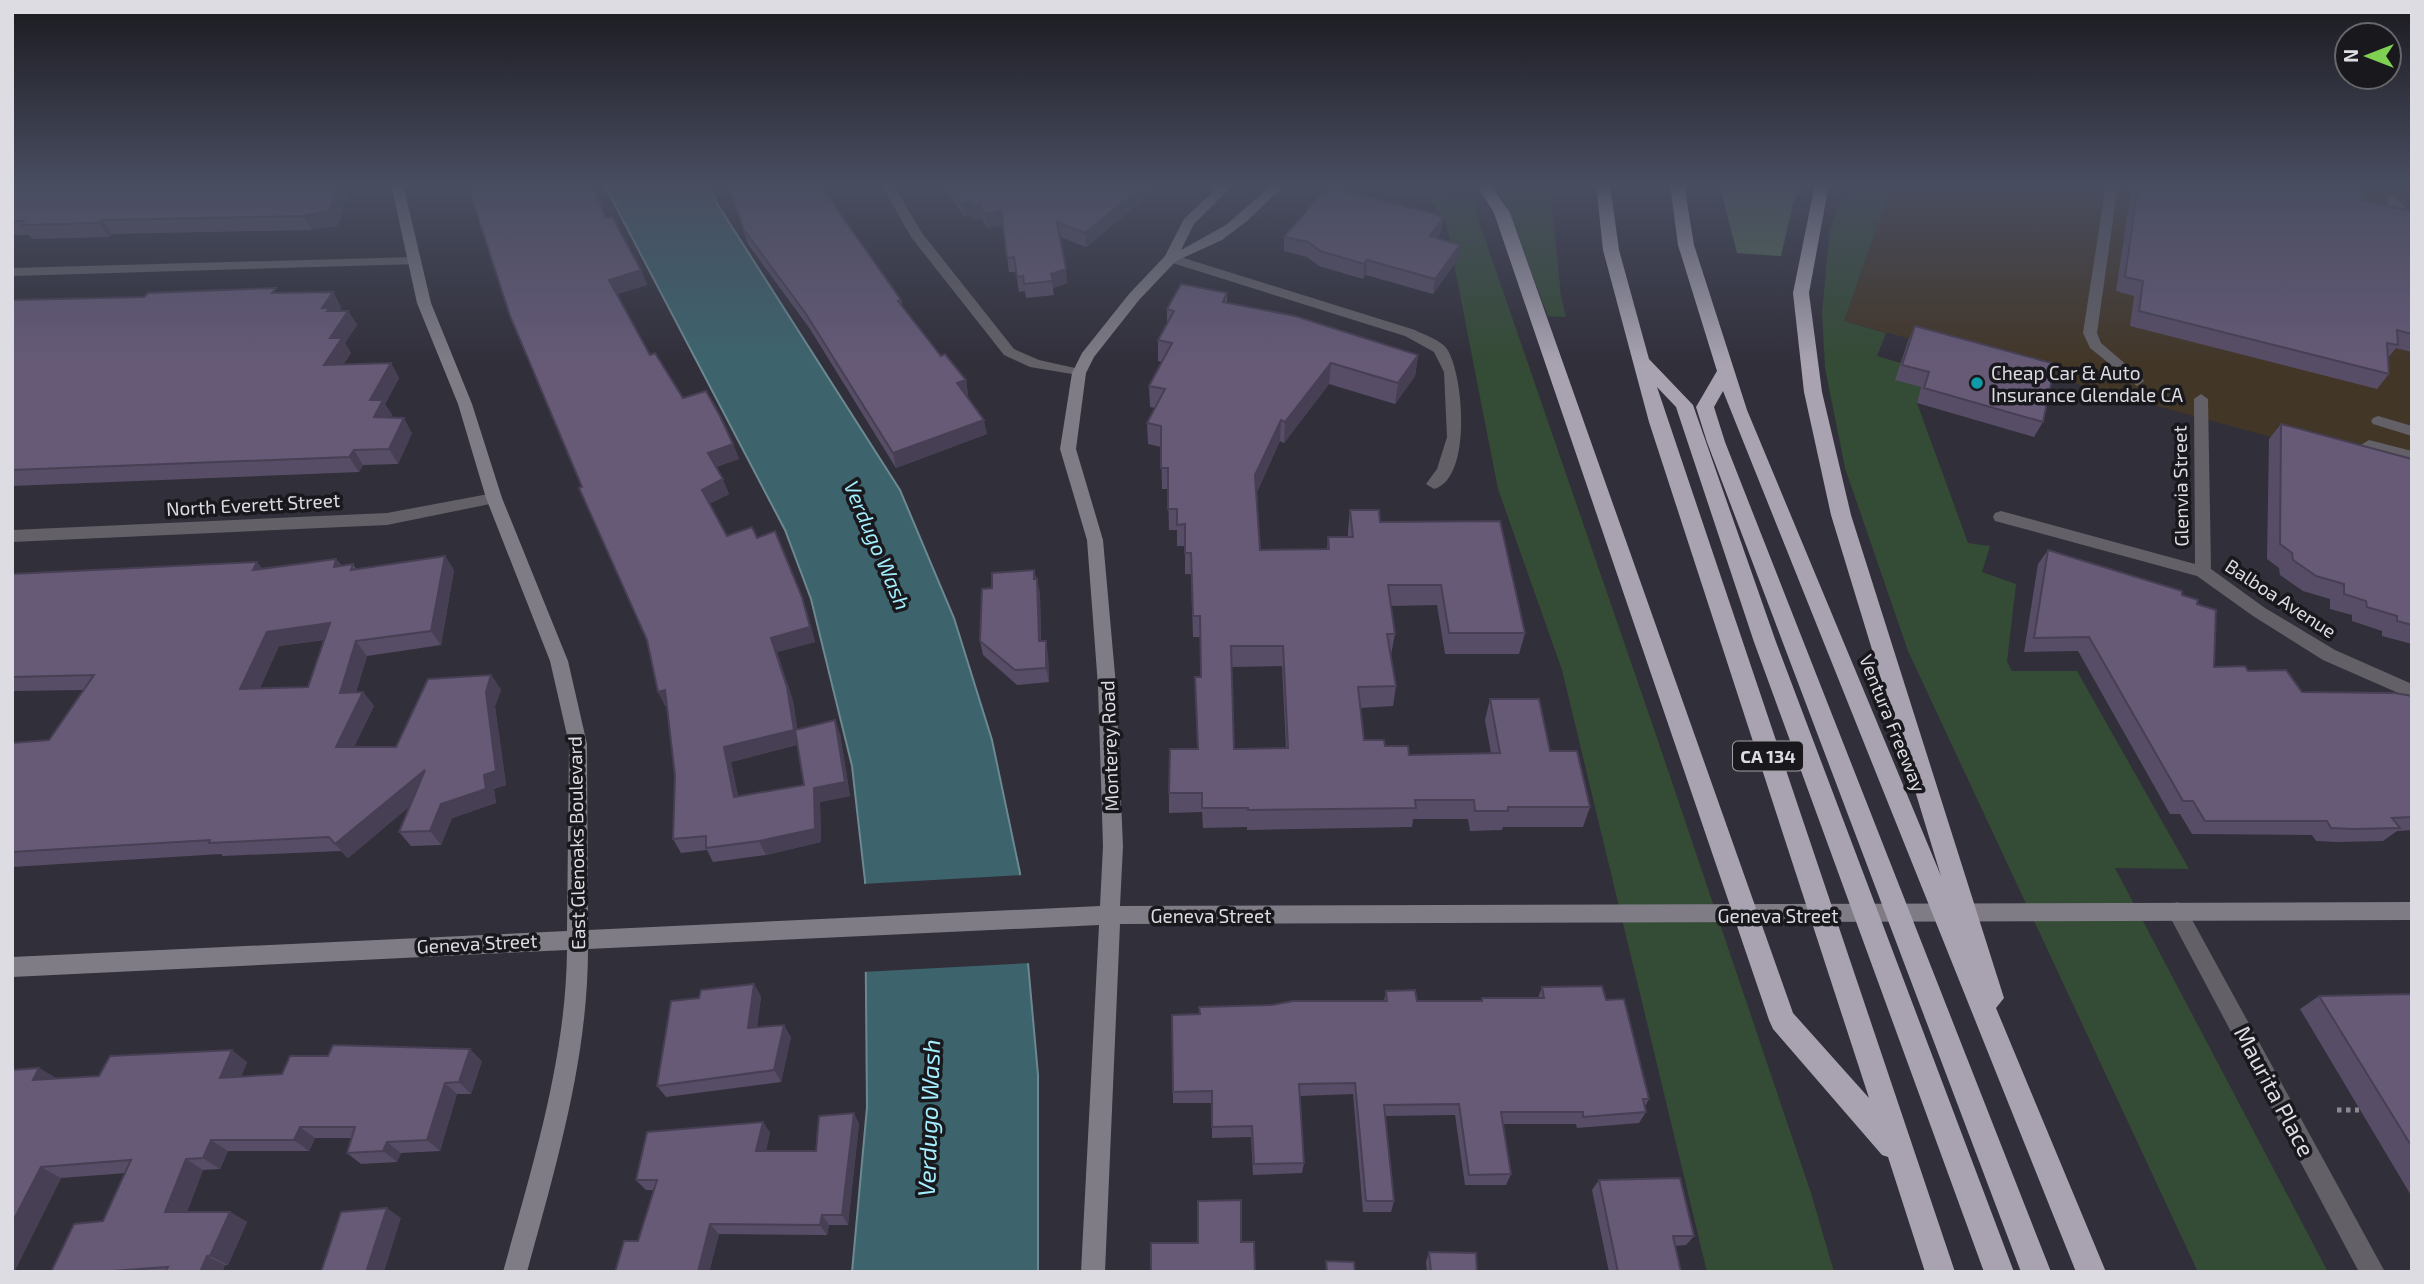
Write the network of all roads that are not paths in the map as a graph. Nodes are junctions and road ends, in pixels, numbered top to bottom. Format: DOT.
graph roads {
  1 [pos="410,244"];
  2 [pos="924,244"];
  3 [pos="1178,244"];
  4 [pos="1203,244"];
  5 [pos="1513,244"];
  6 [pos="1610,244"];
  7 [pos="1686,244"];
  8 [pos="1810,244"];
  9 [pos="2103,244"];
  10 [pos="1171,258"];
  11 [pos="414,261"];
  12 [pos="12,271"];
  13 [pos="1640,359"];
  14 [pos="1726,370"];
  15 [pos="1079,373"];
  16 [pos="2137,381"];
  17 [pos="2201,399"];
  18 [pos="2378,422"];
  19 [pos="2412,431"];
  20 [pos="2370,445"];
  21 [pos="2412,456"];
  22 [pos="1434,484"];
  23 [pos="494,498"];
  24 [pos="2001,517"];
  25 [pos="12,536"];
  26 [pos="2203,572"];
  27 [pos="2412,692"];
  28 [pos="2177,911"];
  29 [pos="2412,911"];
  30 [pos="1108,915"];
  31 [pos="578,938"];
  32 [pos="12,967"];
  33 [pos="2031,1127"];
  34 [pos="1899,1153"];
  35 [pos="514,1272"];
  36 [pos="1093,1272"];
  37 [pos="1940,1272"];
  38 [pos="1998,1272"];
  39 [pos="2036,1272"];
  40 [pos="2091,1272"];
  41 [pos="2373,1272"];
  1 -- 11 [label="street, East Glenoaks Boulevard"];
  2 -- 15 [label="street"];
  3 -- 10 [label="street, Monterey Road"];
  4 -- 10 [label="street, Monterey Road"];
  5 -- 34 [label="highway"];
  6 -- 13 [label="highway, CA 134"];
  7 -- 14 [label="highway, Ventura Freeway"];
  8 -- 33 [label="highway"];
  9 -- 16 [label="street"];
  10 -- 15 [label="street, Monterey Road"];
  10 -- 22 [label="street"];
  11 -- 12 [label="street"];
  11 -- 23 [label="street, East Glenoaks Boulevard"];
  13 -- 34 [label="highway, CA 134"];
  13 -- 38 [label="highway"];
  14 -- 33 [label="highway, Ventura Freeway"];
  14 -- 39 [label="highway"];
  15 -- 30 [label="street, Monterey Road"];
  17 -- 26 [label="street, Glenvia Street"];
  18 -- 19 [label="street"];
  20 -- 21 [label="street"];
  23 -- 25 [label="street, North Everett Street"];
  23 -- 31 [label="street, East Glenoaks Boulevard"];
  24 -- 26 [label="street, Balboa Avenue"];
  26 -- 27 [label="street, Balboa Avenue"];
  28 -- 29 [label="street, Geneva Street"];
  28 -- 30 [label="street, Geneva Street"];
  28 -- 41 [label="street, Maurita Place"];
  30 -- 31 [label="street, Geneva Street"];
  30 -- 36 [label="street, Monterey Road"];
  31 -- 32 [label="street, Geneva Street"];
  31 -- 35 [label="street, East Glenoaks Boulevard"];
  33 -- 40 [label="highway, Ventura Freeway"];
  34 -- 37 [label="highway, CA 134"];
}
